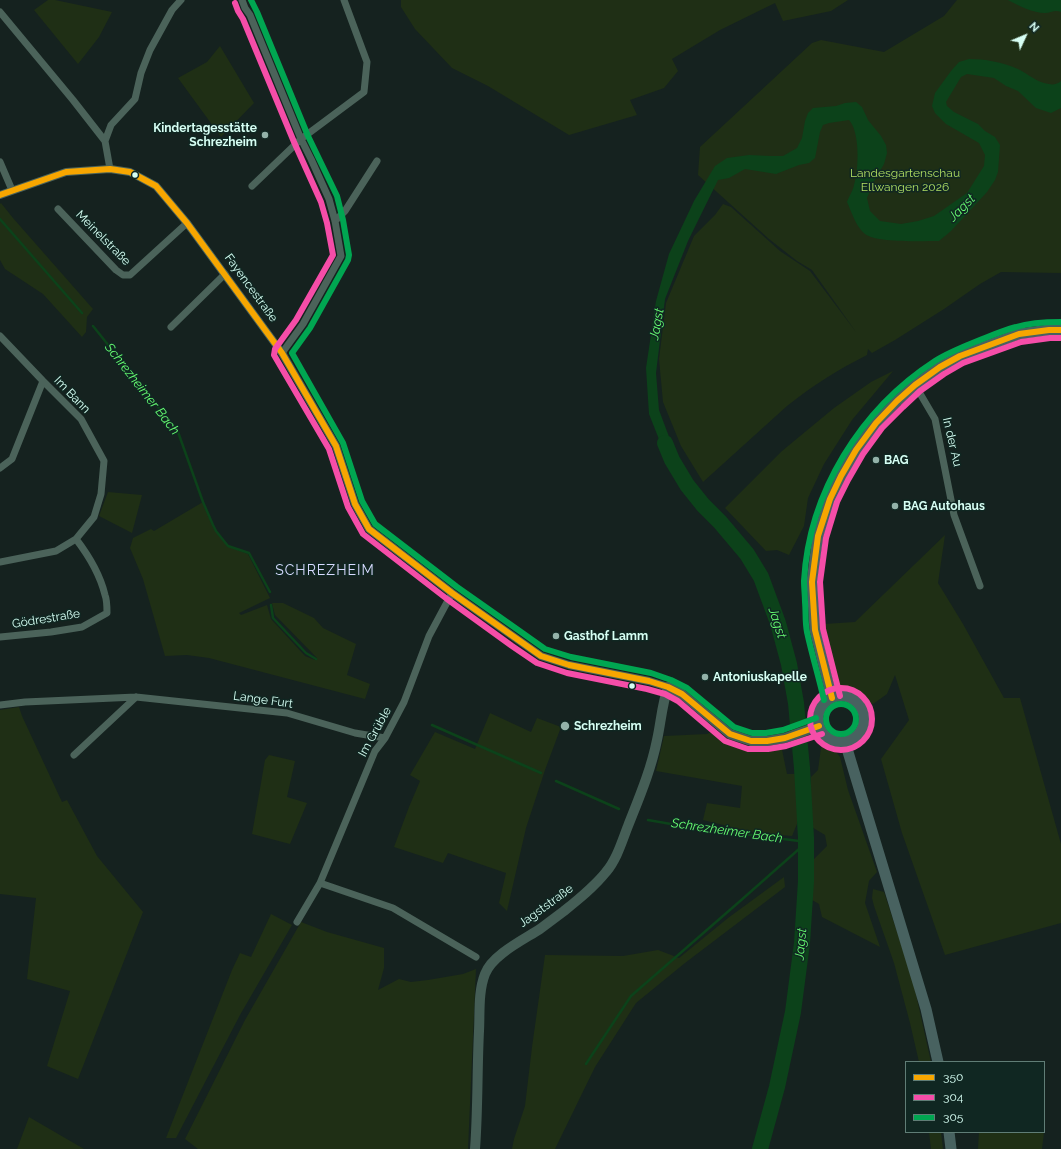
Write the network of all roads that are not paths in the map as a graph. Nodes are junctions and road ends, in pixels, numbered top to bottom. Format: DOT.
graph roads {
  1 [pos="181,0"];
  2 [pos="242,0"];
  3 [pos="344,0"];
  4 [pos="0,12"];
  5 [pos="301,139"];
  6 [pos="104,141"];
  7 [pos="378,161"];
  8 [pos="0,162"];
  9 [pos="110,169"];
  10 [pos="252,186"];
  11 [pos="12,190"];
  12 [pos="0,195"];
  13 [pos="58,209"];
  14 [pos="335,221"];
  15 [pos="187,223"];
  16 [pos="225,274"];
  17 [pos="171,327"];
  18 [pos="1061,330"];
  19 [pos="0,336"];
  20 [pos="282,353"];
  21 [pos="43,381"];
  22 [pos="915,385"];
  23 [pos="0,468"];
  24 [pos="76,539"];
  25 [pos="0,562"];
  26 [pos="980,586"];
  27 [pos="452,593"];
  28 [pos="0,637"];
  29 [pos="668,687"];
  30 [pos="136,696"];
  31 [pos="832,698"];
  32 [pos="0,705"];
  33 [pos="819,726"];
  34 [pos="385,738"];
  35 [pos="845,742"];
  36 [pos="74,755"];
  37 [pos="320,883"];
  38 [pos="297,922"];
  39 [pos="476,957"];
  40 [pos="938,1061"];
  41 [pos="949,1133"];
  42 [pos="475,1149"];
  43 [pos="951,1149"];
  1 -- 6 [label="street"];
  2 -- 5 [label="street"];
  3 -- 5 [label="street"];
  4 -- 6 [label="street"];
  5 -- 10 [label="street"];
  5 -- 14 [label="street"];
  6 -- 9 [label="street"];
  7 -- 14 [label="street"];
  8 -- 11 [label="street"];
  9 -- 11 [label="street, Fayencestraße"];
  9 -- 15 [label="street, Fayencestraße"];
  11 -- 12 [label="street, Fayencestraße"];
  13 -- 15 [label="street, Meinelstraße"];
  14 -- 20 [label="street"];
  15 -- 16 [label="street, Fayencestraße"];
  16 -- 17 [label="street"];
  16 -- 20 [label="street, Fayencestraße"];
  18 -- 22 [label="main road"];
  19 -- 21 [label="street, Im Bann"];
  20 -- 27 [label="street, Fayencestraße"];
  21 -- 23 [label="street"];
  21 -- 24 [label="street, Im Bann"];
  22 -- 26 [label="street, In der Au"];
  22 -- 31 [label="main road"];
  24 -- 25 [label="street, Im Bann"];
  24 -- 28 [label="street, Gödrestraße"];
  27 -- 29 [label="street, Fayencestraße"];
  27 -- 34 [label="street, Im Grüble"];
  29 -- 33 [label="main road, Fayencestraße"];
  29 -- 42 [label="main road, Jagststraße"];
  30 -- 32 [label="street, Lange Furt"];
  30 -- 34 [label="street, Lange Furt"];
  30 -- 36 [label="street"];
  31 -- 33 [label="main road"];
  31 -- 35 [label="main road"];
  33 -- 35 [label="main road"];
  34 -- 37 [label="street, Im Grüble"];
  35 -- 40 [label="main road"];
  37 -- 38 [label="street, Im Grüble"];
  37 -- 39 [label="street"];
  41 -- 43 [label="main road"];
}
